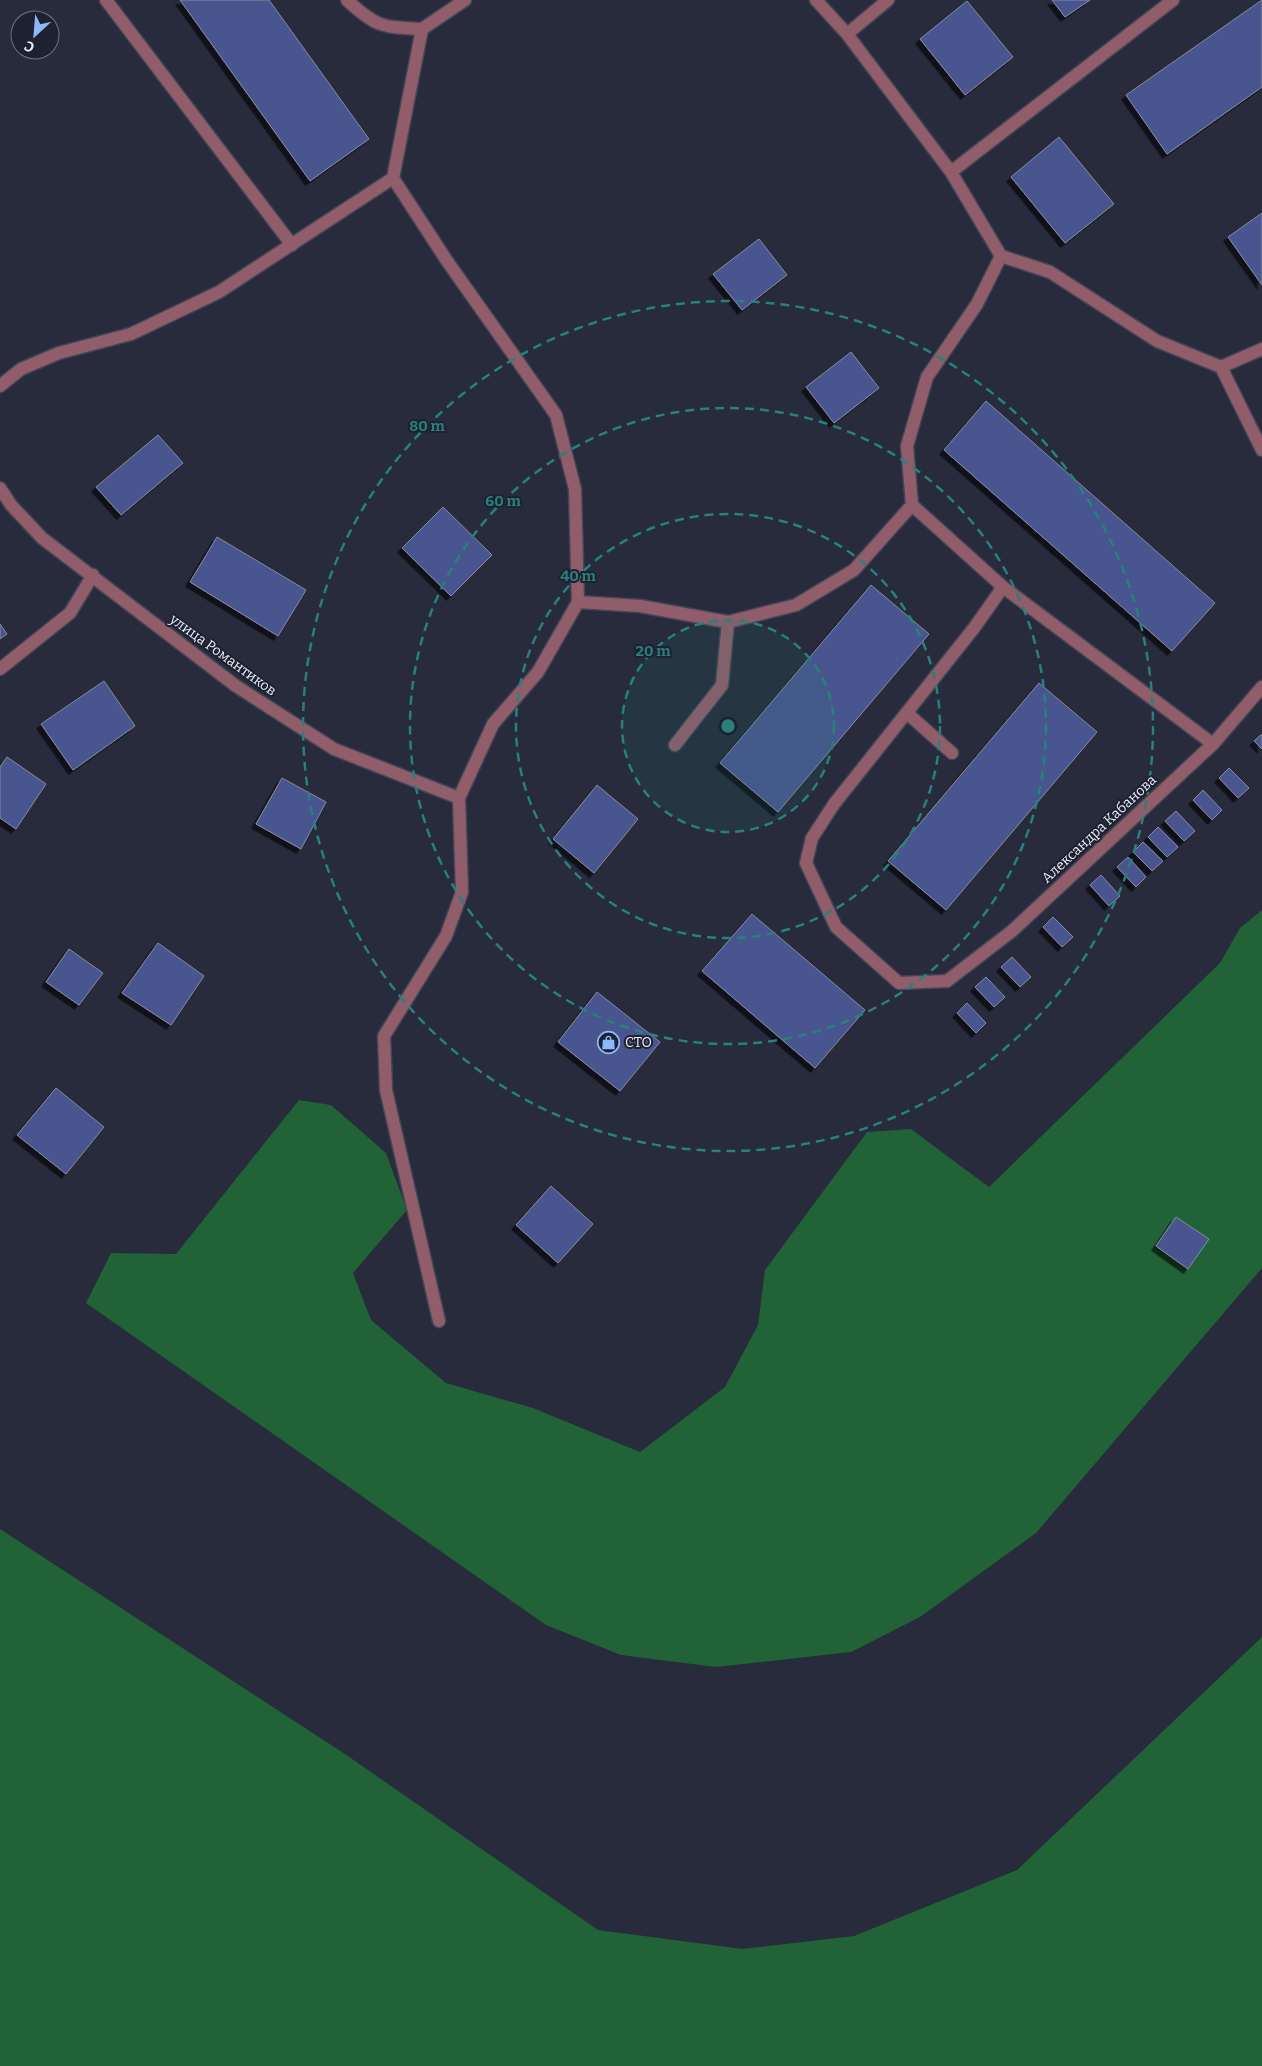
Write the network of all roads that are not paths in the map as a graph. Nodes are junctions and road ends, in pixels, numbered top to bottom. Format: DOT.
graph roads {
  1 [pos="106,0"];
  2 [pos="347,0"];
  3 [pos="465,0"];
  4 [pos="816,0"];
  5 [pos="888,0"];
  6 [pos="1173,0"];
  7 [pos="422,29"];
  8 [pos="847,34"];
  9 [pos="951,172"];
  10 [pos="393,178"];
  11 [pos="292,245"];
  12 [pos="1001,256"];
  13 [pos="1262,349"];
  14 [pos="1220,366"];
  15 [pos="0,386"];
  16 [pos="1262,450"];
  17 [pos="0,488"];
  18 [pos="912,505"];
  19 [pos="93,575"];
  20 [pos="1003,587"];
  21 [pos="578,602"];
  22 [pos="728,622"];
  23 [pos="0,669"];
  24 [pos="1262,687"];
  25 [pos="907,713"];
  26 [pos="1213,744"];
  27 [pos="675,745"];
  28 [pos="952,753"];
  29 [pos="459,798"];
  30 [pos="439,1321"];
  1 -- 11 [label="street"];
  2 -- 7 [label="street"];
  3 -- 7 [label="street"];
  4 -- 8 [label="street"];
  5 -- 8 [label="street"];
  6 -- 9 [label="street"];
  7 -- 10 [label="street"];
  8 -- 9 [label="street"];
  9 -- 12 [label="street"];
  10 -- 11 [label="street"];
  10 -- 21 [label="street"];
  11 -- 15 [label="street"];
  12 -- 14 [label="street"];
  12 -- 18 [label="street"];
  13 -- 14 [label="street"];
  14 -- 16 [label="street"];
  17 -- 19 [label="street, улица Романтиков"];
  18 -- 20 [label="street"];
  18 -- 22 [label="street"];
  19 -- 23 [label="street"];
  19 -- 29 [label="street, улица Романтиков"];
  20 -- 25 [label="street"];
  20 -- 26 [label="street"];
  21 -- 22 [label="street"];
  21 -- 29 [label="street"];
  22 -- 27 [label="street"];
  24 -- 26 [label="street, Александра Кабанова"];
  25 -- 26 [label="street, Александра Кабанова"];
  25 -- 28 [label="street"];
  29 -- 30 [label="street"];
}
